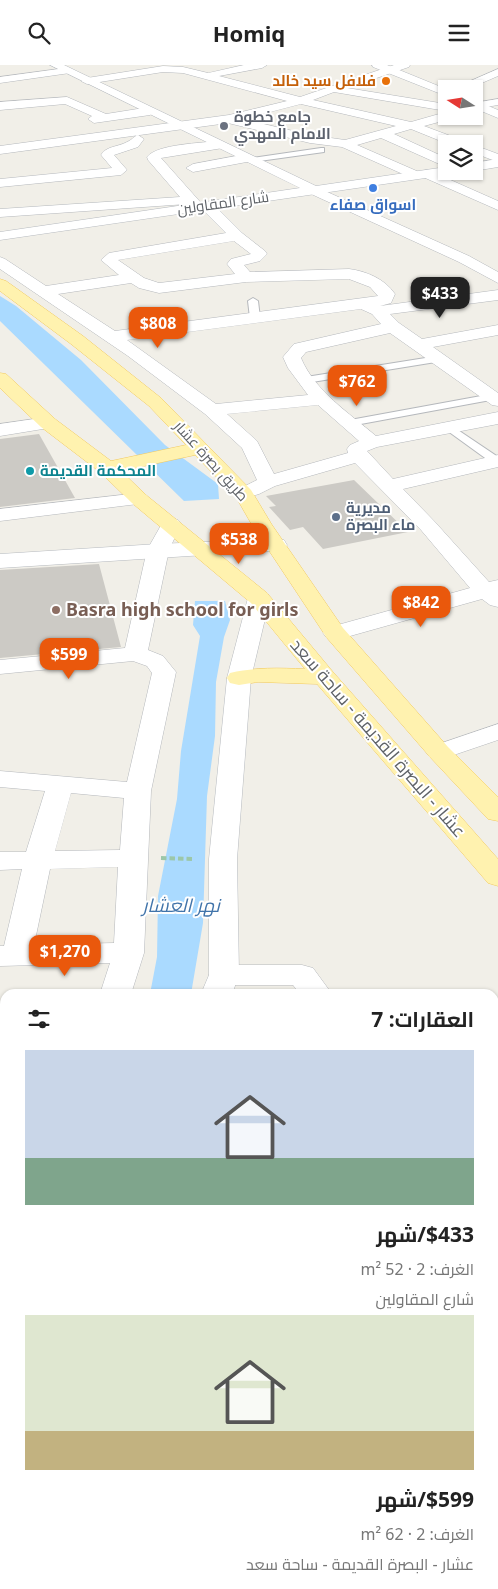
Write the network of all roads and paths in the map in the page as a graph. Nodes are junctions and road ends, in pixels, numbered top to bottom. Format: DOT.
graph roads {
  1 [pos="262,65"];
  2 [pos="377,65"];
  3 [pos="405,65"];
  4 [pos="59,67"];
  5 [pos="390,70"];
  6 [pos="498,72"];
  7 [pos="204,75"];
  8 [pos="479,80"];
  9 [pos="0,81"];
  10 [pos="87,81"];
  11 [pos="332,89"];
  12 [pos="438,90"];
  13 [pos="301,101"];
  14 [pos="498,102"];
  15 [pos="483,104"];
  16 [pos="0,106"];
  17 [pos="438,107"];
  18 [pos="483,108"];
  19 [pos="150,111"];
  20 [pos="498,114"];
  21 [pos="104,117"];
  22 [pos="438,118"];
  23 [pos="229,119"];
  24 [pos="79,121"];
  25 [pos="182,126"];
  26 [pos="413,126"];
  27 [pos="143,131"];
  28 [pos="383,134"];
  29 [pos="438,136"];
  30 [pos="345,144"];
  31 [pos="219,145"];
  32 [pos="0,150"];
  33 [pos="321,150"];
  34 [pos="483,154"];
  35 [pos="250,159"];
  36 [pos="438,159"];
  37 [pos="497,163"];
  38 [pos="483,165"];
  39 [pos="167,172"];
  40 [pos="438,172"];
  41 [pos="421,174"];
  42 [pos="0,183"];
  43 [pos="314,190"];
  44 [pos="199,204"];
  45 [pos="498,206"];
  46 [pos="0,213"];
  47 [pos="0,236"];
  48 [pos="238,236"];
  49 [pos="490,255"];
  50 [pos="464,259"];
  51 [pos="0,262"];
  52 [pos="246,277"];
  53 [pos="134,278"];
  54 [pos="498,278"];
  55 [pos="0,284"];
  56 [pos="45,291"];
  57 [pos="498,295"];
  58 [pos="458,300"];
  59 [pos="370,307"];
  60 [pos="498,324"];
  61 [pos="393,327"];
  62 [pos="498,330"];
  63 [pos="110,337"];
  64 [pos="419,345"];
  65 [pos="438,359"];
  66 [pos="0,378"];
  67 [pos="306,380"];
  68 [pos="321,399"];
  69 [pos="495,399"];
  70 [pos="212,410"];
  71 [pos="498,418"];
  72 [pos="48,423"];
  73 [pos="350,423"];
  74 [pos="448,427"];
  75 [pos="0,430"];
  76 [pos="365,449"];
  77 [pos="192,450"];
  78 [pos="497,461"];
  79 [pos="116,466"];
  80 [pos="268,482"];
  81 [pos="389,485"];
  82 [pos="244,494"];
  83 [pos="139,499"];
  84 [pos="0,515"];
  85 [pos="171,524"];
  86 [pos="276,545"];
  87 [pos="199,549"];
  88 [pos="158,550"];
  89 [pos="0,561"];
  90 [pos="493,592"];
  91 [pos="260,598"];
  92 [pos="335,633"];
  93 [pos="135,654"];
  94 [pos="0,667"];
  95 [pos="324,677"];
  96 [pos="239,678"];
  97 [pos="498,732"];
  98 [pos="439,752"];
  99 [pos="0,779"];
  100 [pos="61,783"];
  101 [pos="138,791"];
  102 [pos="498,813"];
  103 [pos="144,858"];
  104 [pos="202,859"];
  105 [pos="38,860"];
  106 [pos="0,861"];
  107 [pos="498,877"];
  108 [pos="129,953"];
  109 [pos="8,956"];
  110 [pos="220,984"];
  111 [pos="117,989"];
  112 [pos="313,989"];
  1 -- 7 [label="street"];
  2 -- 5 [label="street"];
  3 -- 5 [label="street"];
  4 -- 9 [label="street"];
  4 -- 10 [label="street"];
  5 -- 11 [label="street"];
  5 -- 12 [label="street"];
  6 -- 8 [label="street"];
  7 -- 10 [label="street"];
  7 -- 13 [label="street"];
  10 -- 19 [label="street"];
  11 -- 13 [label="street"];
  11 -- 17 [label="street"];
  13 -- 23 [label="street"];
  13 -- 26 [label="street"];
  14 -- 15 [label="street"];
  16 -- 21 [label="street"];
  18 -- 20 [label="street"];
  19 -- 21 [label="street"];
  19 -- 25 [label="street"];
  21 -- 24 [label="street"];
  22 -- 26 [label="street"];
  23 -- 25 [label="street"];
  23 -- 30 [label="street"];
  25 -- 27 [label="street"];
  25 -- 31 [label="street"];
  26 -- 28 [label="street"];
  26 -- 29 [label="street"];
  27 -- 32 [label="street"];
  27 -- 42 [label="street"];
  28 -- 30 [label="street"];
  28 -- 36 [label="street"];
  30 -- 41 [label="street"];
  31 -- 35 [label="street"];
  31 -- 39 [label="street"];
  33 -- 35 [label="lane"];
  34 -- 37 [label="street"];
  35 -- 39 [label="street"];
  35 -- 43 [label="street"];
  37 -- 38 [label="street"];
  39 -- 44 [label="street"];
  40 -- 41 [label="street, شارع المقاولين"];
  41 -- 43 [label="street, شارع المقاولين"];
  41 -- 45 [label="street"];
  43 -- 44 [label="street, شارع المقاولين"];
  43 -- 50 [label="street"];
  44 -- 46 [label="street"];
  44 -- 47 [label="street, شارع المقاولين"];
  44 -- 48 [label="street"];
  48 -- 52 [label="street"];
  48 -- 53 [label="street"];
  49 -- 50 [label="street"];
  50 -- 54 [label="street"];
  51 -- 56 [label="street"];
  52 -- 53 [label="street"];
  52 -- 59 [label="street"];
  53 -- 56 [label="street"];
  55 -- 77 [label="main road, طريق بصرة عشار"];
  56 -- 63 [label="street"];
  57 -- 58 [label="street"];
  58 -- 59 [label="street"];
  58 -- 60 [label="street"];
  59 -- 61 [label="street"];
  59 -- 63 [label="street"];
  61 -- 64 [label="street"];
  61 -- 67 [label="street"];
  62 -- 64 [label="street"];
  63 -- 70 [label="street"];
  64 -- 65 [label="street"];
  65 -- 67 [label="lane"];
  65 -- 69 [label="street"];
  66 -- 72 [label="main road, عشار - البصرة القديمة - ساحة سعد"];
  67 -- 68 [label="street"];
  68 -- 70 [label="street"];
  68 -- 73 [label="street"];
  69 -- 73 [label="lane"];
  70 -- 80 [label="street"];
  71 -- 74 [label="street"];
  72 -- 75 [label="street"];
  72 -- 79 [label="main road, عشار - البصرة القديمة - ساحة سعد"];
  73 -- 76 [label="street"];
  74 -- 76 [label="street"];
  74 -- 78 [label="lane"];
  76 -- 80 [label="street"];
  76 -- 81 [label="street"];
  77 -- 79 [label="main road"];
  77 -- 82 [label="main road, طريق بصرة عشار"];
  78 -- 81 [label="street"];
  79 -- 83 [label="main road, عشار - البصرة القديمة - ساحة سعد"];
  80 -- 82 [label="street"];
  81 -- 90 [label="street"];
  82 -- 86 [label="main road, طريق بصرة عشار"];
  83 -- 84 [label="street"];
  83 -- 85 [label="main road, عشار - البصرة القديمة - ساحة سعد"];
  85 -- 87 [label="main road, عشار - البصرة القديمة - ساحة سعد"];
  85 -- 88 [label="street"];
  86 -- 87 [label="street"];
  86 -- 92 [label="main road, طريق بصرة عشار"];
  87 -- 88 [label="street"];
  87 -- 91 [label="main road, عشار - البصرة القديمة - ساحة سعد"];
  88 -- 89 [label="street"];
  88 -- 93 [label="street"];
  90 -- 92 [label="street"];
  91 -- 95 [label="main road, عشار - البصرة القديمة - ساحة سعد"];
  91 -- 96 [label="street"];
  92 -- 98 [label="main road, طريق بصرة عشار"];
  93 -- 94 [label="street"];
  93 -- 101 [label="street"];
  95 -- 96 [label="main road"];
  95 -- 107 [label="main road, عشار - البصرة القديمة - ساحة سعد"];
  96 -- 110 [label="street"];
  97 -- 98 [label="street"];
  98 -- 102 [label="main road, طريق بصرة عشار"];
  99 -- 100 [label="street"];
  100 -- 101 [label="street"];
  100 -- 105 [label="street"];
  101 -- 103 [label="street"];
  103 -- 104 [label="path"];
  103 -- 105 [label="street"];
  103 -- 108 [label="street"];
  105 -- 106 [label="street"];
  105 -- 109 [label="street"];
  108 -- 109 [label="street"];
  108 -- 111 [label="street"];
  110 -- 112 [label="street"];
}
